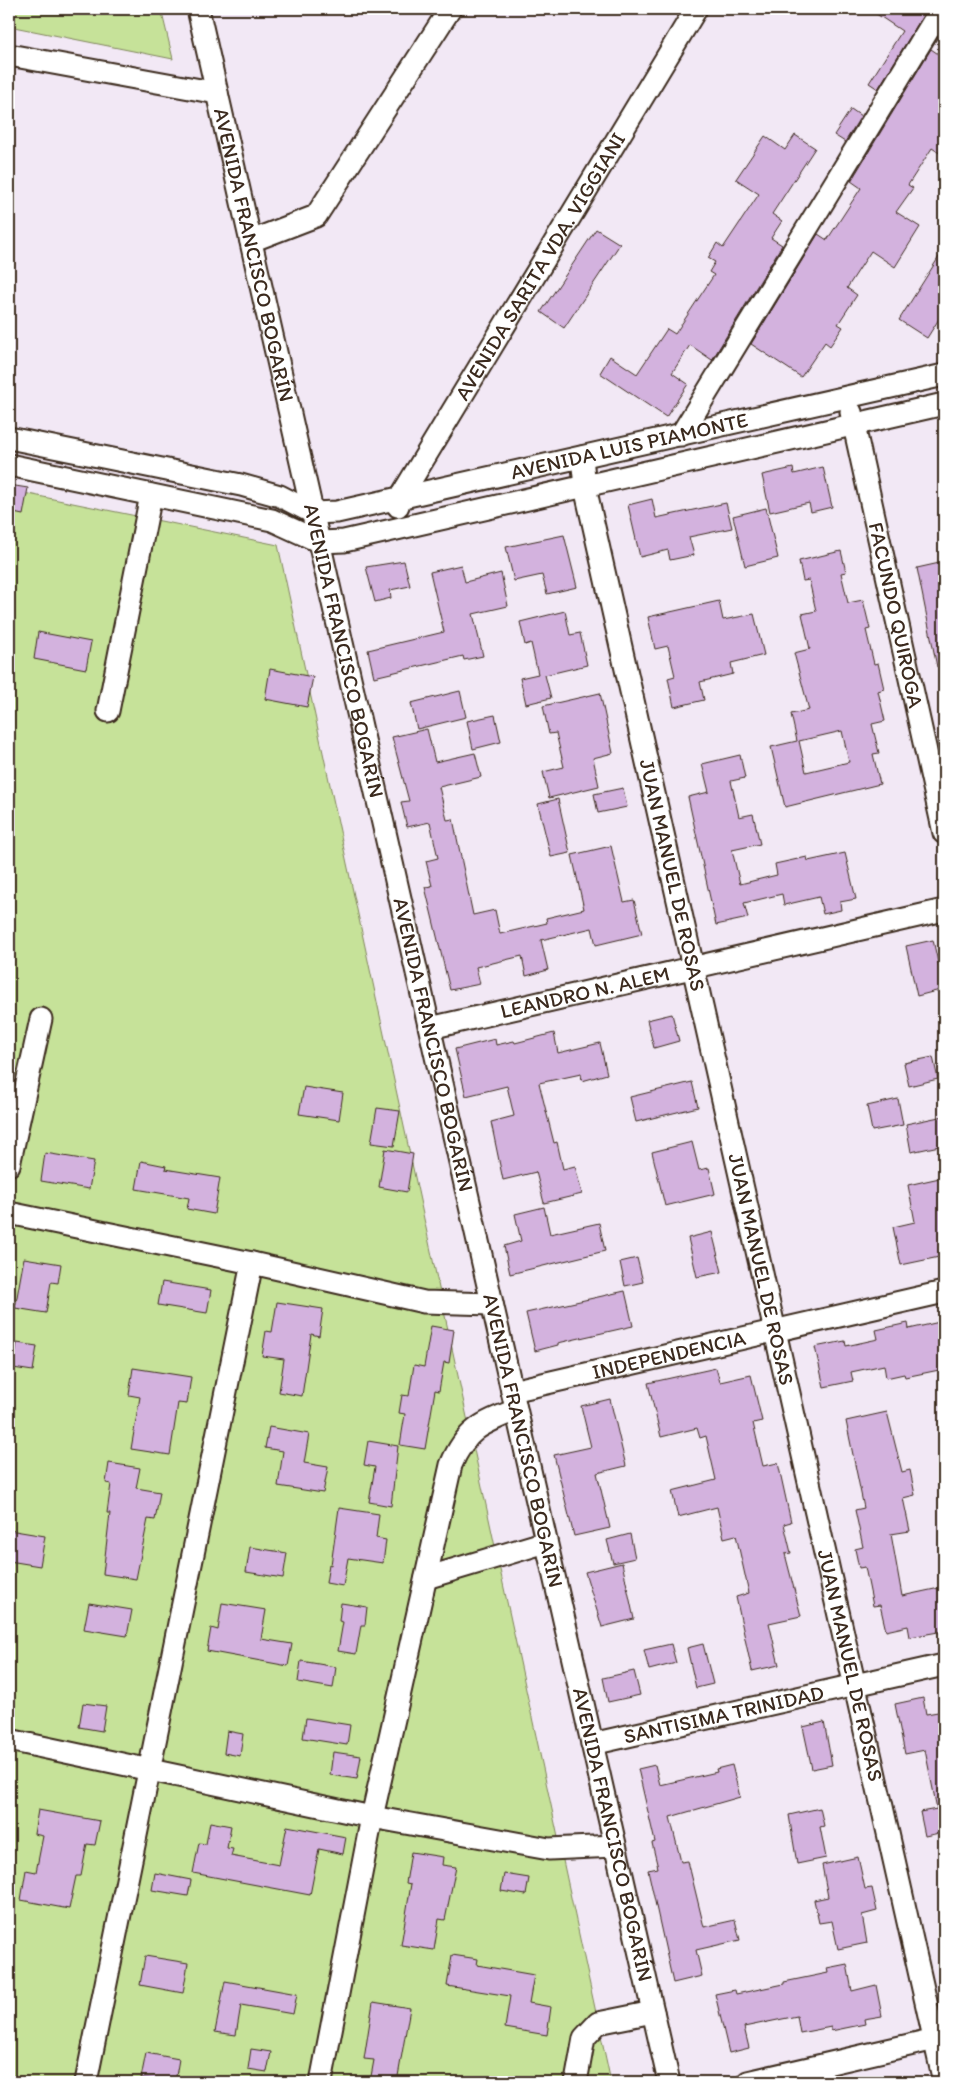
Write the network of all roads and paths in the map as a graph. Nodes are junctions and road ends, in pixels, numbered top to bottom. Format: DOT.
graph roads {
  1 [pos="198,9"];
  2 [pos="450,9"];
  3 [pos="696,9"];
  4 [pos="941,9"];
  5 [pos="9,55"];
  6 [pos="218,93"];
  7 [pos="251,241"];
  8 [pos="944,376"];
  9 [pos="847,397"];
  10 [pos="944,404"];
  11 [pos="854,424"];
  12 [pos="681,435"];
  13 [pos="9,438"];
  14 [pos="582,457"];
  15 [pos="9,465"];
  16 [pos="585,488"];
  17 [pos="151,495"];
  18 [pos="400,498"];
  19 [pos="313,513"];
  20 [pos="394,530"];
  21 [pos="320,542"];
  22 [pos="108,711"];
  23 [pos="944,832"];
  24 [pos="944,910"];
  25 [pos="692,968"];
  26 [pos="41,1019"];
  27 [pos="430,1028"];
  28 [pos="9,1165"];
  29 [pos="9,1213"];
  30 [pos="252,1263"];
  31 [pos="944,1292"];
  32 [pos="492,1304"];
  33 [pos="774,1331"];
  34 [pos="514,1401"];
  35 [pos="546,1542"];
  36 [pos="426,1578"];
  37 [pos="944,1665"];
  38 [pos="854,1685"];
  39 [pos="9,1740"];
  40 [pos="592,1744"];
  41 [pos="150,1770"];
  42 [pos="372,1817"];
  43 [pos="615,1846"];
  44 [pos="653,2012"];
  45 [pos="939,2038"];
  46 [pos="86,2082"];
  47 [pos="321,2082"];
  48 [pos="576,2082"];
  49 [pos="669,2082"];
  50 [pos="748,2082"];
  51 [pos="944,2082"];
  1 -- 6 [label="street, AVENIDA FRANCISCO BOGARÍN"];
  2 -- 7 [label="street"];
  3 -- 18 [label="street, AVENIDA SARITA VDA. VIGGIANI"];
  4 -- 12 [label="street"];
  5 -- 6 [label="street"];
  6 -- 7 [label="street, AVENIDA FRANCISCO BOGARÍN"];
  7 -- 19 [label="street, AVENIDA FRANCISCO BOGARÍN"];
  8 -- 9 [label="street, AVENIDA LUIS PIAMONTE"];
  9 -- 11 [label="street, FACUNDO QUIROGA"];
  9 -- 12 [label="street, AVENIDA LUIS PIAMONTE"];
  10 -- 11 [label="street, AVENIDA LUIS PIAMONTE"];
  11 -- 16 [label="street, AVENIDA LUIS PIAMONTE"];
  11 -- 23 [label="street, FACUNDO QUIROGA"];
  12 -- 14 [label="street, AVENIDA LUIS PIAMONTE"];
  13 -- 19 [label="street"];
  14 -- 16 [label="street, JUAN MANUEL DE ROSAS"];
  14 -- 18 [label="street, AVENIDA LUIS PIAMONTE"];
  15 -- 17 [label="street"];
  16 -- 20 [label="street, AVENIDA LUIS PIAMONTE"];
  16 -- 25 [label="street, JUAN MANUEL DE ROSAS"];
  17 -- 21 [label="street"];
  17 -- 22 [label="street"];
  18 -- 19 [label="street, AVENIDA LUIS PIAMONTE"];
  18 -- 20 [label="street, AVENIDA SARITA VDA. VIGGIANI"];
  19 -- 21 [label="street, AVENIDA FRANCISCO BOGARÍN"];
  20 -- 21 [label="street, AVENIDA LUIS PIAMONTE"];
  21 -- 27 [label="street, AVENIDA FRANCISCO BOGARÍN"];
  24 -- 25 [label="street, LEANDRO N. ALEM"];
  25 -- 27 [label="street, LEANDRO N. ALEM"];
  25 -- 33 [label="street, JUAN MANUEL DE ROSAS"];
  26 -- 28 [label="street"];
  27 -- 32 [label="street, AVENIDA FRANCISCO BOGARÍN"];
  29 -- 30 [label="street"];
  30 -- 32 [label="street"];
  30 -- 41 [label="street"];
  31 -- 33 [label="street, INDEPENDENCIA"];
  32 -- 34 [label="street, AVENIDA FRANCISCO BOGARÍN"];
  33 -- 34 [label="street, INDEPENDENCIA"];
  33 -- 38 [label="street, JUAN MANUEL DE ROSAS"];
  34 -- 35 [label="street, AVENIDA FRANCISCO BOGARÍN"];
  34 -- 36 [label="street, INDEPENDENCIA"];
  35 -- 36 [label="street"];
  35 -- 40 [label="street, AVENIDA FRANCISCO BOGARÍN"];
  36 -- 42 [label="street, INDEPENDENCIA"];
  37 -- 38 [label="street, SANTISIMA TRINIDAD"];
  38 -- 40 [label="street, SANTISIMA TRINIDAD"];
  38 -- 45 [label="street, JUAN MANUEL DE ROSAS"];
  39 -- 41 [label="street"];
  40 -- 43 [label="street, AVENIDA FRANCISCO BOGARÍN"];
  41 -- 42 [label="street"];
  41 -- 46 [label="street"];
  42 -- 43 [label="street"];
  42 -- 47 [label="street, INDEPENDENCIA"];
  43 -- 44 [label="street, AVENIDA FRANCISCO BOGARÍN"];
  44 -- 48 [label="street"];
  44 -- 49 [label="street, AVENIDA FRANCISCO BOGARÍN"];
  45 -- 50 [label="street"];
  45 -- 51 [label="street, JUAN MANUEL DE ROSAS"];
}
